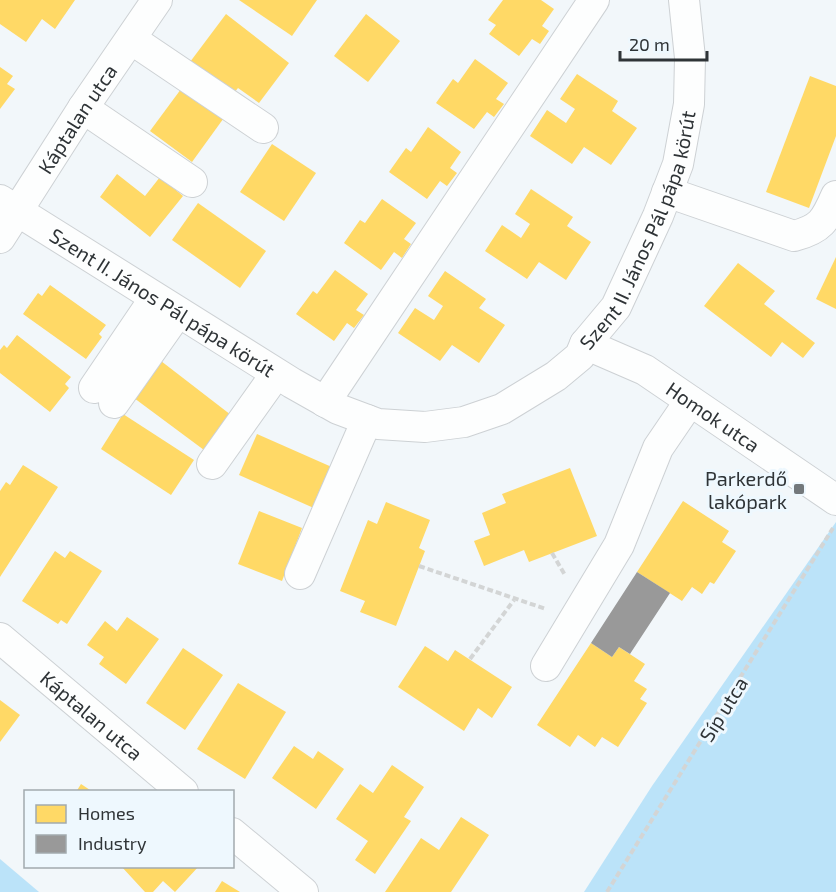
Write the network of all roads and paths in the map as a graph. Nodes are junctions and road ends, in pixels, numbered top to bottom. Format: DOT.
graph roads {
  1 [pos="157,0"];
  2 [pos="594,0"];
  3 [pos="684,0"];
  4 [pos="131,39"];
  5 [pos="83,108"];
  6 [pos="263,128"];
  7 [pos="192,182"];
  8 [pos="667,192"];
  9 [pos="836,196"];
  10 [pos="8,206"];
  11 [pos="0,238"];
  12 [pos="166,305"];
  13 [pos="585,344"];
  14 [pos="276,374"];
  15 [pos="104,395"];
  16 [pos="690,401"];
  17 [pos="325,402"];
  18 [pos="367,420"];
  19 [pos="212,464"];
  20 [pos="836,500"];
  21 [pos="836,524"];
  22 [pos="419,566"];
  23 [pos="300,574"];
  24 [pos="514,599"];
  25 [pos="575,618"];
  26 [pos="0,638"];
  27 [pos="470,659"];
  28 [pos="546,666"];
  29 [pos="181,790"];
  30 [pos="234,835"];
  31 [pos="303,892"];
  32 [pos="607,892"];
  1 -- 4 [label="street, Káptalan utca"];
  2 -- 17 [label="street"];
  3 -- 8 [label="street, Szent II. János Pál pápa körút"];
  4 -- 5 [label="street, Káptalan utca"];
  4 -- 6 [label="street"];
  5 -- 7 [label="street"];
  5 -- 10 [label="street, Káptalan utca"];
  8 -- 9 [label="street"];
  8 -- 13 [label="street, Szent II. János Pál pápa körút"];
  10 -- 11 [label="street, Káptalan utca"];
  10 -- 12 [label="street, Szent II. János Pál pápa körút"];
  12 -- 14 [label="street, Szent II. János Pál pápa körút"];
  12 -- 15 [label="street"];
  13 -- 16 [label="street, Homok utca"];
  13 -- 18 [label="street, Szent II. János Pál pápa körút"];
  14 -- 17 [label="street, Szent II. János Pál pápa körút"];
  14 -- 19 [label="street"];
  16 -- 20 [label="street, Homok utca"];
  16 -- 25 [label="street"];
  17 -- 18 [label="street, Szent II. János Pál pápa körút"];
  18 -- 23 [label="street"];
  21 -- 32 [label="path, Síp utca"];
  22 -- 24 [label="path"];
  24 -- 25 [label="path"];
  24 -- 27 [label="path"];
  25 -- 28 [label="street"];
  26 -- 29 [label="street, Káptalan utca"];
  30 -- 31 [label="street"];
}
